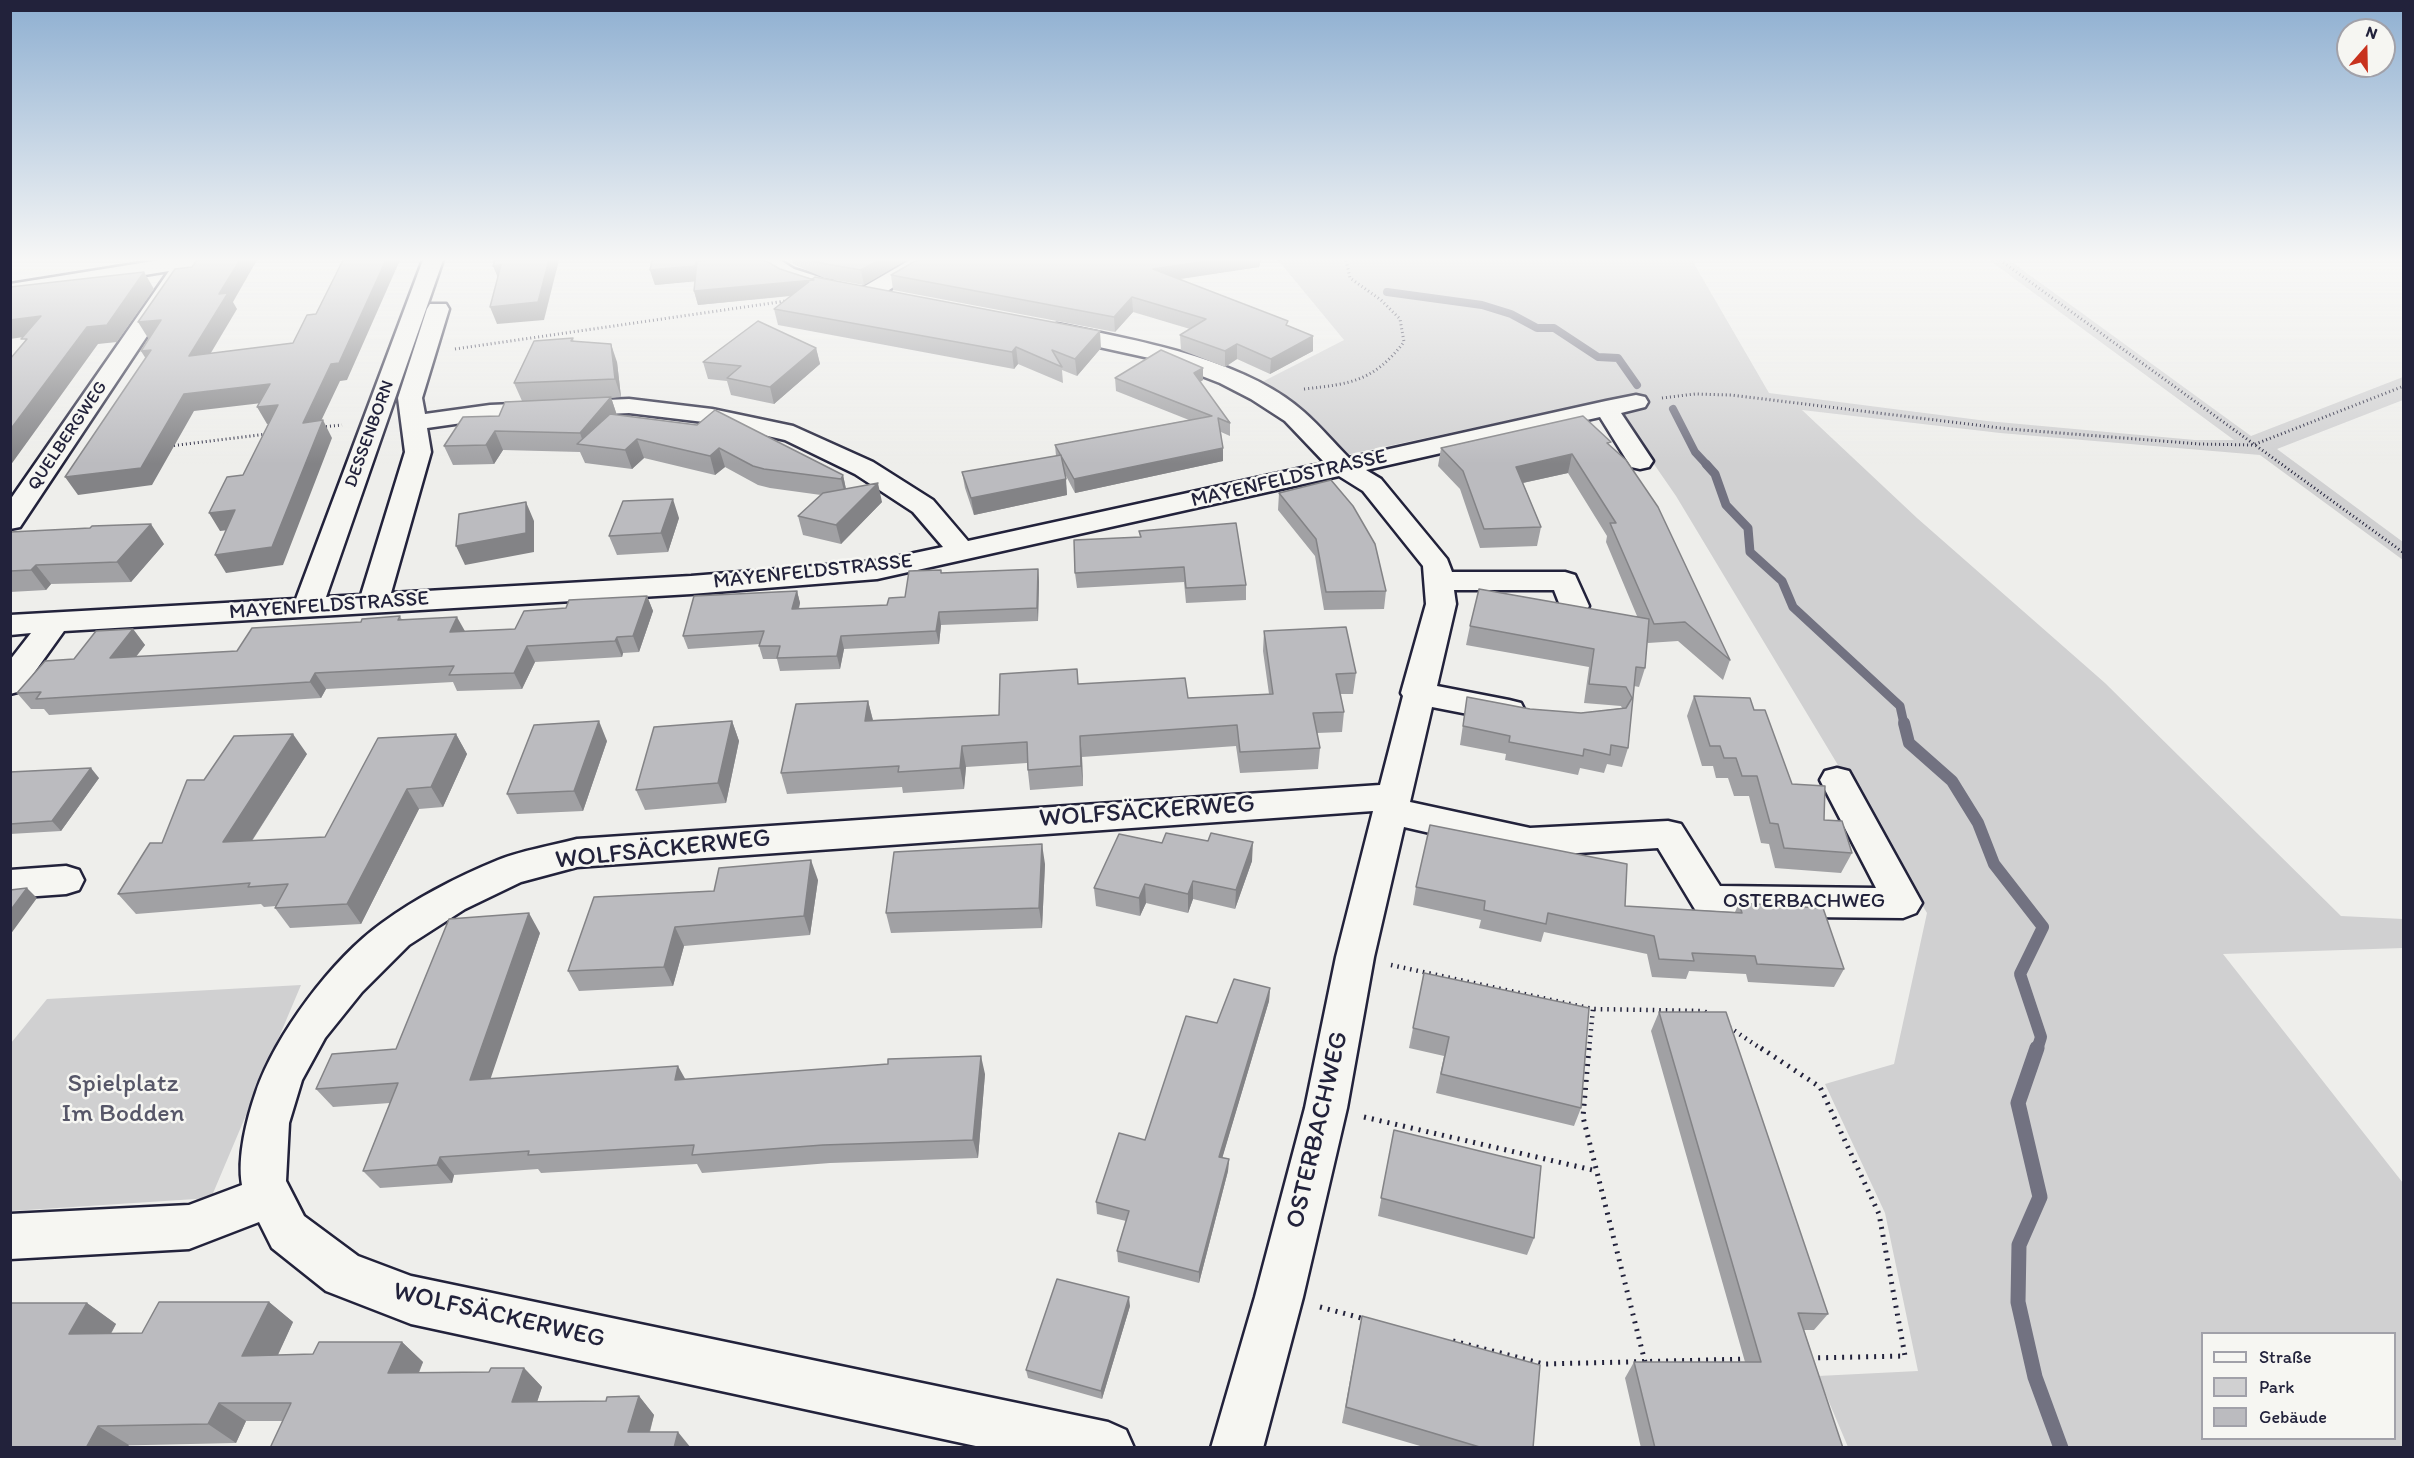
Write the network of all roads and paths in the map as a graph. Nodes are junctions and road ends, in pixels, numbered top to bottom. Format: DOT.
graph roads {
  1 [pos="144,328"];
  2 [pos="408,328"];
  3 [pos="432,328"];
  4 [pos="608,328"];
  5 [pos="1043,328"];
  6 [pos="1402,328"];
  7 [pos="2093,328"];
  8 [pos="424,351"];
  9 [pos="2403,386"];
  10 [pos="1260,394"];
  11 [pos="1636,402"];
  12 [pos="1606,408"];
  13 [pos="375,421"];
  14 [pos="411,423"];
  15 [pos="318,428"];
  16 [pos="272,434"];
  17 [pos="2253,445"];
  18 [pos="167,447"];
  19 [pos="1640,461"];
  20 [pos="1343,467"];
  21 [pos="10,521"];
  22 [pos="963,553"];
  23 [pos="2403,553"];
  24 [pos="1439,581"];
  25 [pos="374,602"];
  26 [pos="1574,606"];
  27 [pos="307,608"];
  28 [pos="55,622"];
  29 [pos="10,625"];
  30 [pos="10,683"];
  31 [pos="1417,693"];
  32 [pos="1539,716"];
  33 [pos="1837,780"];
  34 [pos="1391,805"];
  35 [pos="66,880"];
  36 [pos="10,884"];
  37 [pos="1355,957"];
  38 [pos="1593,1009"];
  39 [pos="1714,1017"];
  40 [pos="1724,1023"];
  41 [pos="1326,1108"];
  42 [pos="1597,1172"];
  43 [pos="270,1196"];
  44 [pos="10,1237"];
  45 [pos="1279,1297"];
  46 [pos="1371,1320"];
  47 [pos="1440,1338"];
  48 [pos="1798,1358"];
  49 [pos="1751,1359"];
  50 [pos="1645,1362"];
  51 [pos="1108,1448"];
  52 [pos="1237,1448"];
  1 -- 21 [label="street, QUELBERGWEG"];
  2 -- 13 [label="street, DESSENBORN"];
  3 -- 8 [label="street, DESSENBORN"];
  4 -- 8 [label="path"];
  5 -- 10 [label="street, OSTERBACHWEG"];
  6 -- 10 [label="path"];
  7 -- 17 [label="path"];
  8 -- 14 [label="street, DESSENBORN"];
  9 -- 17 [label="path"];
  10 -- 20 [label="street, OSTERBACHWEG"];
  11 -- 12 [label="street, MAYENFELDSTRASSE"];
  11 -- 17 [label="path"];
  12 -- 19 [label="street"];
  12 -- 20 [label="street, MAYENFELDSTRASSE"];
  13 -- 15 [label="path"];
  13 -- 27 [label="street, DESSENBORN"];
  14 -- 22 [label="street"];
  14 -- 25 [label="street, DESSENBORN"];
  16 -- 18 [label="path"];
  17 -- 23 [label="path"];
  20 -- 22 [label="street, MAYENFELDSTRASSE"];
  20 -- 24 [label="street, OSTERBACHWEG"];
  22 -- 25 [label="street, MAYENFELDSTRASSE"];
  24 -- 26 [label="street"];
  24 -- 31 [label="street, OSTERBACHWEG"];
  25 -- 27 [label="street, MAYENFELDSTRASSE"];
  27 -- 28 [label="street, MAYENFELDSTRASSE"];
  28 -- 29 [label="street, MAYENFELDSTRASSE"];
  28 -- 30 [label="street"];
  31 -- 32 [label="street"];
  31 -- 34 [label="street, OSTERBACHWEG"];
  33 -- 34 [label="street, OSTERBACHWEG"];
  34 -- 37 [label="street, OSTERBACHWEG"];
  34 -- 43 [label="street, WOLFSÄCKERWEG"];
  35 -- 36 [label="street"];
  37 -- 38 [label="path"];
  37 -- 41 [label="street, OSTERBACHWEG"];
  38 -- 39 [label="path"];
  38 -- 42 [label="path"];
  40 -- 48 [label="path"];
  41 -- 42 [label="path"];
  41 -- 45 [label="street, OSTERBACHWEG"];
  42 -- 50 [label="path"];
  43 -- 44 [label="street"];
  43 -- 51 [label="street, WOLFSÄCKERWEG"];
  45 -- 46 [label="path"];
  45 -- 52 [label="street, OSTERBACHWEG"];
  47 -- 50 [label="path"];
  49 -- 50 [label="path"];
}
